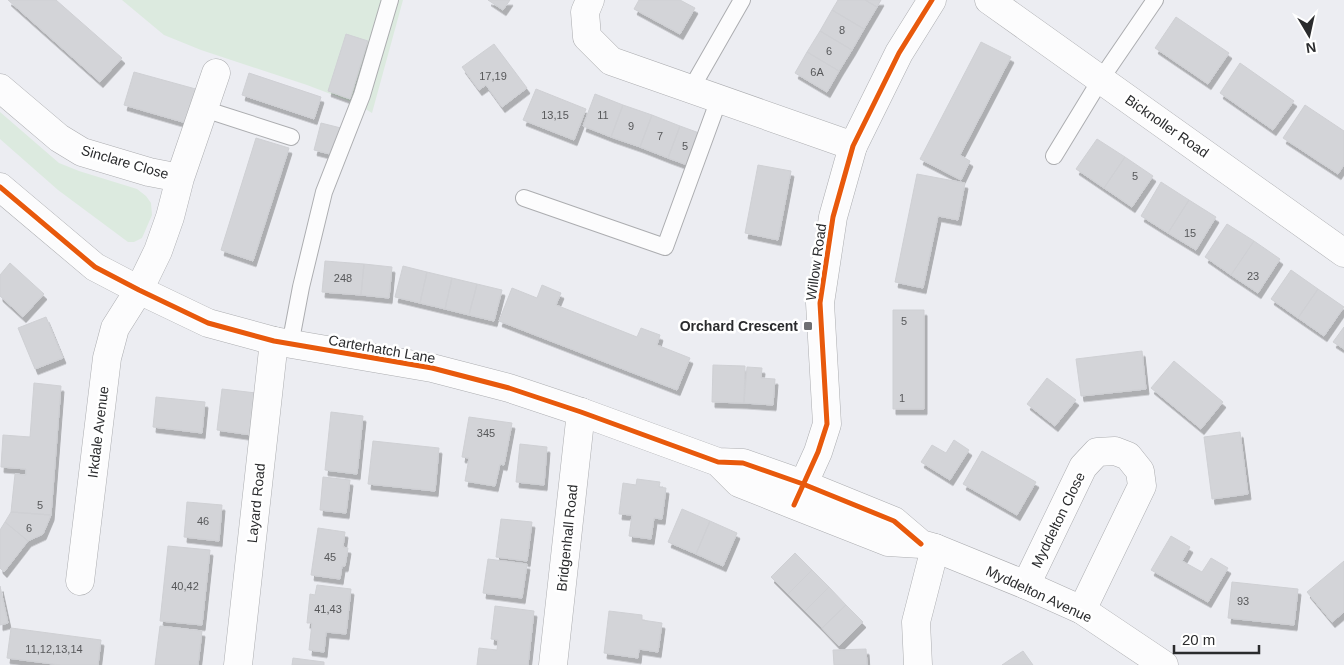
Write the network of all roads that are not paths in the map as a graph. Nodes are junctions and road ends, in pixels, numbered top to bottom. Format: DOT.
graph roads {
  1 [pos="390,0"];
  2 [pos="590,0"];
  3 [pos="742,0"];
  4 [pos="932,0"];
  5 [pos="989,0"];
  6 [pos="1155,0"];
  7 [pos="216,73"];
  8 [pos="1101,79"];
  9 [pos="0,88"];
  10 [pos="691,89"];
  11 [pos="720,99"];
  12 [pos="204,109"];
  13 [pos="291,137"];
  14 [pos="853,146"];
  15 [pos="1054,156"];
  16 [pos="180,178"];
  17 [pos="0,187"];
  18 [pos="524,198"];
  19 [pos="1344,253"];
  20 [pos="139,290"];
  21 [pos="282,343"];
  22 [pos="582,412"];
  23 [pos="798,495"];
  24 [pos="928,546"];
  25 [pos="80,582"];
  26 [pos="1026,585"];
  27 [pos="1082,610"];
  28 [pos="238,665"];
  29 [pos="553,665"];
  30 [pos="918,665"];
  31 [pos="1164,665"];
  1 -- 21 [label="lane"];
  2 -- 10 [label="street"];
  3 -- 10 [label="lane"];
  4 -- 14 [label="street, Willow Road"];
  5 -- 8 [label="street, Bicknoller Road"];
  6 -- 8 [label="lane"];
  7 -- 12 [label="street, Sinclare Close"];
  8 -- 15 [label="lane"];
  8 -- 19 [label="street, Bicknoller Road"];
  9 -- 16 [label="street, Sinclare Close"];
  10 -- 11 [label="street"];
  11 -- 14 [label="street"];
  11 -- 18 [label="lane"];
  12 -- 13 [label="lane"];
  12 -- 16 [label="street, Sinclare Close"];
  14 -- 23 [label="street, Willow Road"];
  16 -- 20 [label="street, Sinclare Close"];
  17 -- 20 [label="street, Carterhatch Lane"];
  20 -- 21 [label="street, Carterhatch Lane"];
  20 -- 25 [label="street, Irkdale Avenue"];
  21 -- 22 [label="street, Carterhatch Lane"];
  21 -- 28 [label="street, Layard Road"];
  22 -- 23 [label="street, Carterhatch Lane"];
  22 -- 29 [label="street, Bridgenhall Road"];
  23 -- 24 [label="street, Carterhatch Lane"];
  24 -- 26 [label="street, Myddelton Avenue"];
  24 -- 30 [label="street"];
  26 -- 27 [label="street, Myddelton Avenue"];
  26 -- 27 [label="street, Myddelton Close"];
  27 -- 31 [label="street, Myddelton Avenue"];
}
